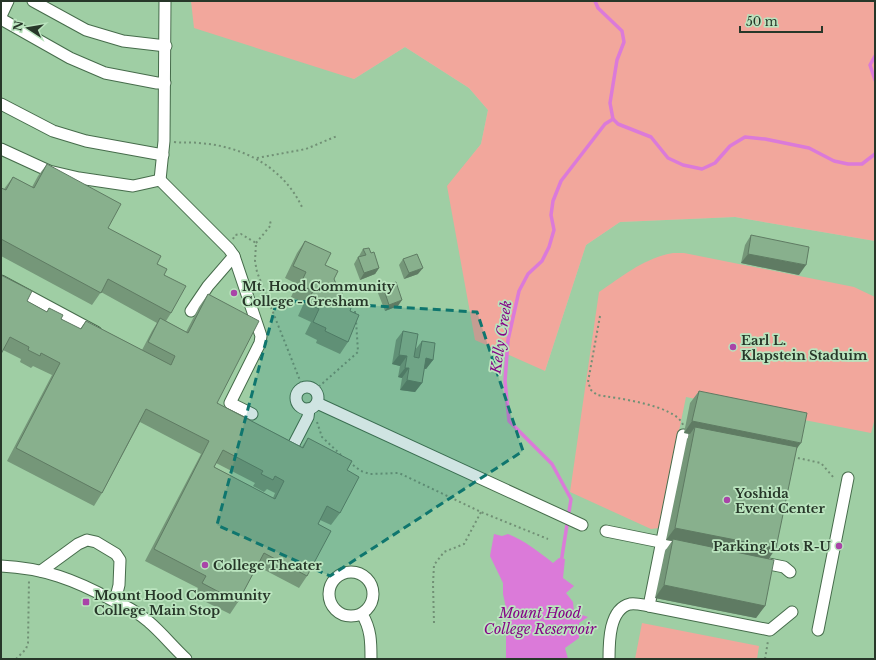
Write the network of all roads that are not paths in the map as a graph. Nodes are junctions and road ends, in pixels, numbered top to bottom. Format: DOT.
graph roads {
  1 [pos="8,1"];
  2 [pos="33,1"];
  3 [pos="166,1"];
  4 [pos="1,16"];
  5 [pos="1,19"];
  6 [pos="166,46"];
  7 [pos="165,83"];
  8 [pos="1,104"];
  9 [pos="1,149"];
  10 [pos="163,155"];
  11 [pos="160,180"];
  12 [pos="232,252"];
  13 [pos="1,282"];
  14 [pos="191,311"];
  15 [pos="106,338"];
  16 [pos="313,407"];
  17 [pos="252,414"];
  18 [pos="683,435"];
  19 [pos="294,444"];
  20 [pos="848,478"];
  21 [pos="582,524"];
  22 [pos="606,531"];
  23 [pos="661,542"];
  24 [pos="695,549"];
  25 [pos="747,560"];
  26 [pos="1,566"];
  27 [pos="36,570"];
  28 [pos="790,572"];
  29 [pos="115,601"];
  30 [pos="649,606"];
  31 [pos="792,612"];
  32 [pos="362,614"];
  33 [pos="818,630"];
  34 [pos="186,659"];
  35 [pos="371,659"];
  36 [pos="609,659"];
  1 -- 4 [label="street"];
  2 -- 6 [label="street"];
  3 -- 6 [label="street"];
  5 -- 7 [label="street"];
  6 -- 7 [label="street"];
  7 -- 10 [label="street"];
  8 -- 10 [label="street"];
  9 -- 11 [label="street"];
  10 -- 11 [label="street"];
  11 -- 12 [label="street"];
  12 -- 14 [label="street"];
  12 -- 17 [label="street"];
  13 -- 15 [label="street"];
  16 -- 16 [label="street"];
  16 -- 19 [label="street"];
  16 -- 21 [label="street"];
  18 -- 23 [label="street"];
  20 -- 33 [label="street"];
  22 -- 23 [label="street"];
  23 -- 24 [label="street"];
  23 -- 30 [label="street"];
  25 -- 28 [label="street"];
  26 -- 27 [label="street"];
  27 -- 29 [label="street"];
  27 -- 29 [label="street"];
  29 -- 34 [label="street"];
  30 -- 31 [label="street"];
  30 -- 36 [label="street"];
  32 -- 32 [label="street"];
  32 -- 35 [label="street"];
}
